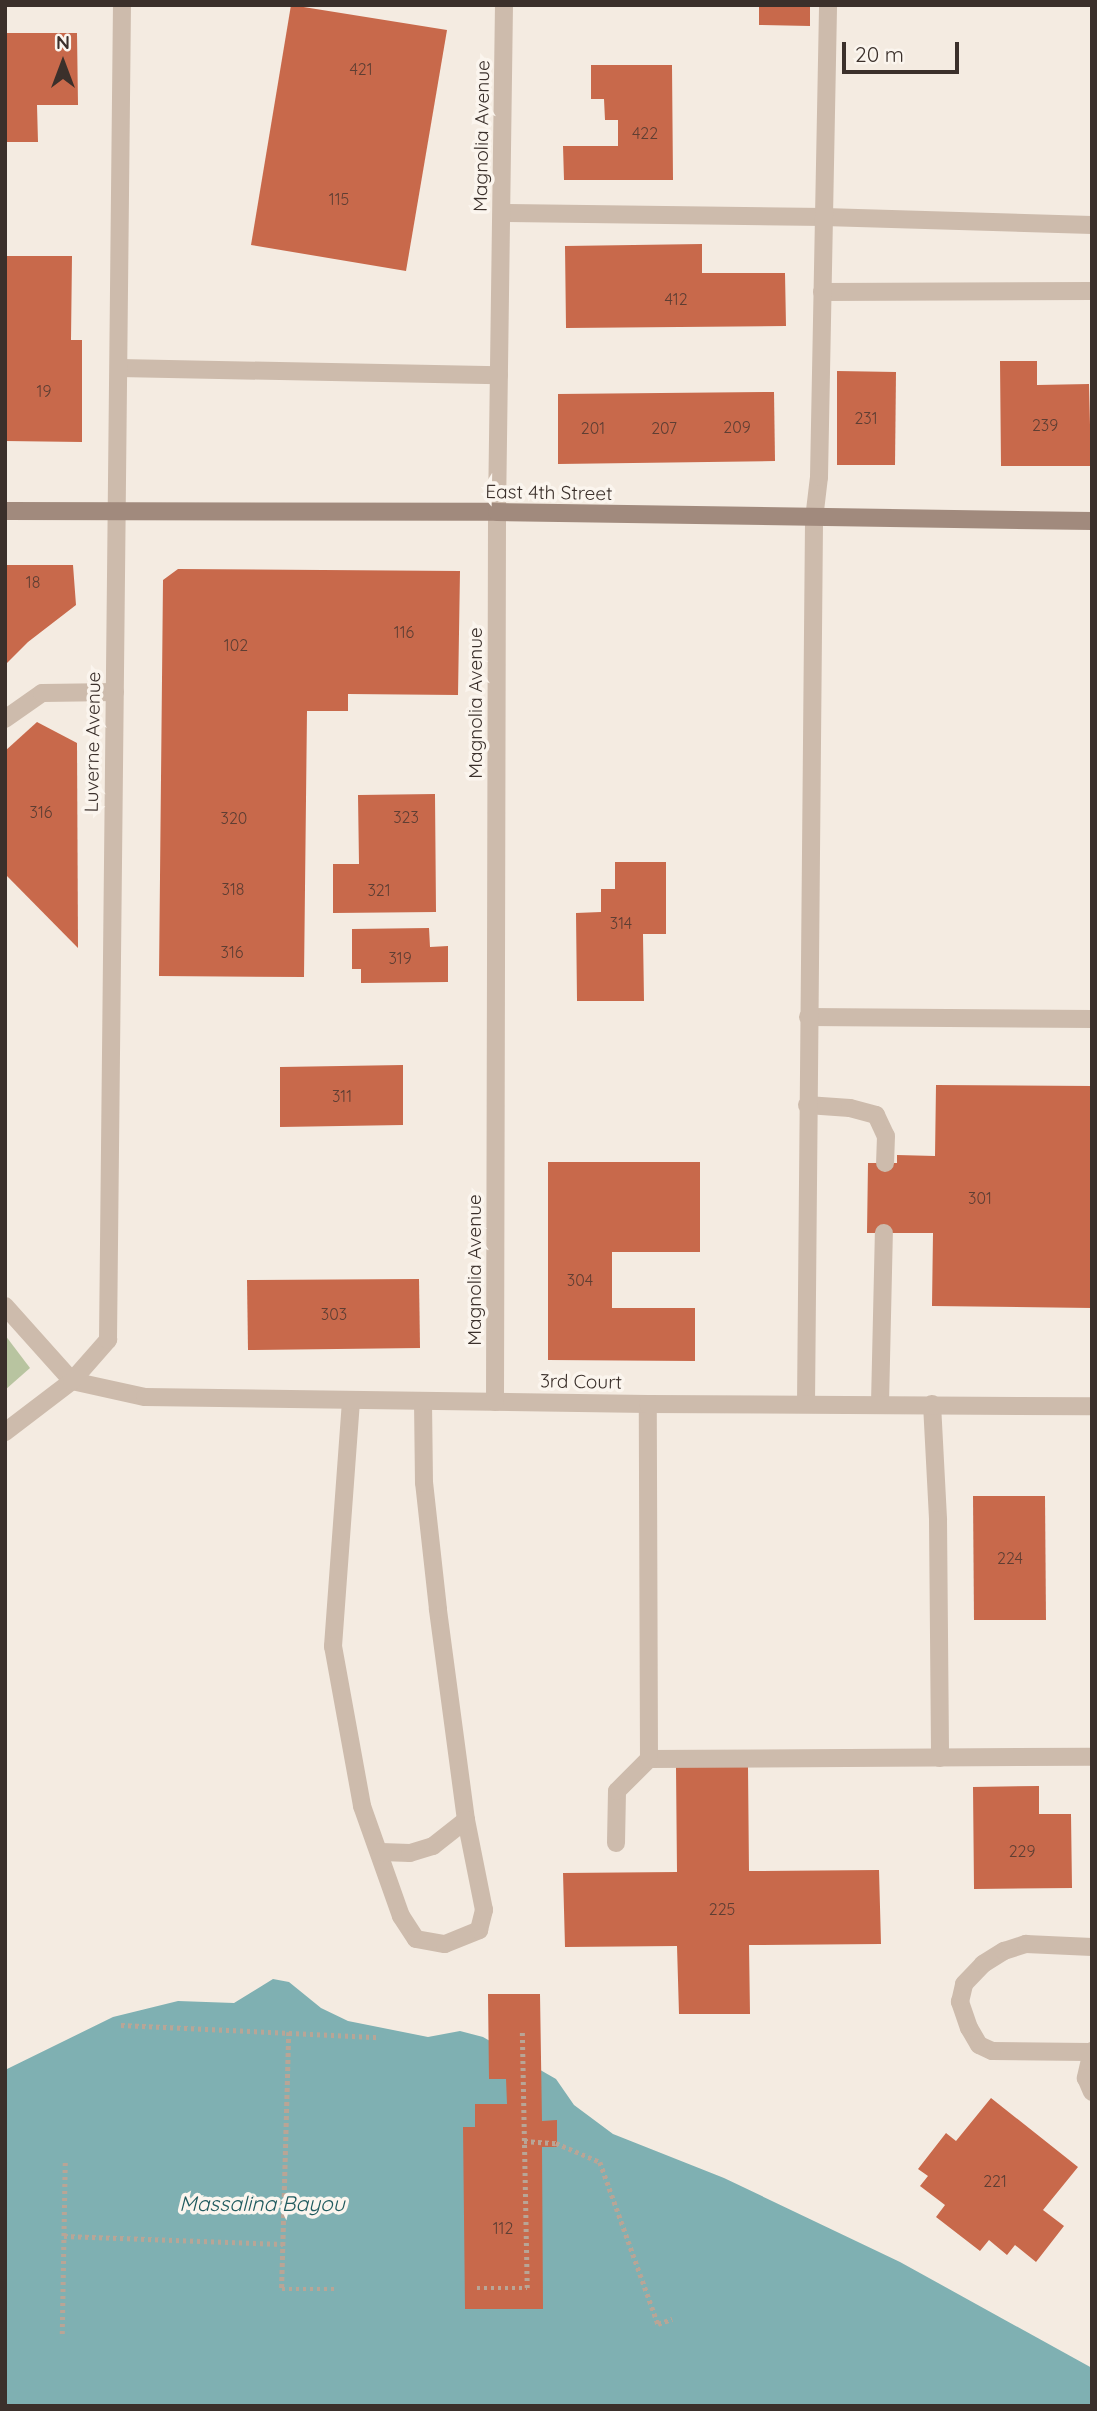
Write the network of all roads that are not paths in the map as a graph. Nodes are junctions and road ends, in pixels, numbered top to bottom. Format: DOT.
graph roads {
  1 [pos="122,5"];
  2 [pos="504,5"];
  3 [pos="828,5"];
  4 [pos="502,213"];
  5 [pos="824,217"];
  6 [pos="1092,225"];
  7 [pos="1092,291"];
  8 [pos="822,292"];
  9 [pos="119,368"];
  10 [pos="499,375"];
  11 [pos="5,511"];
  12 [pos="118,512"];
  13 [pos="497,512"];
  14 [pos="814,519"];
  15 [pos="1092,521"];
  16 [pos="115,692"];
  17 [pos="5,719"];
  18 [pos="808,1017"];
  19 [pos="1092,1018"];
  20 [pos="807,1105"];
  21 [pos="885,1163"];
  22 [pos="884,1233"];
  23 [pos="5,1306"];
  24 [pos="72,1381"];
  25 [pos="351,1401"];
  26 [pos="422,1402"];
  27 [pos="495,1402"];
  28 [pos="648,1404"];
  29 [pos="807,1404"];
  30 [pos="880,1404"];
  31 [pos="932,1404"];
  32 [pos="1092,1406"];
  33 [pos="5,1432"];
  34 [pos="1092,1757"];
  35 [pos="940,1758"];
  36 [pos="649,1759"];
  37 [pos="466,1821"];
  38 [pos="616,1843"];
  39 [pos="381,1852"];
  40 [pos="1092,1947"];
  41 [pos="1091,2052"];
  42 [pos="1092,2092"];
  1 -- 9 [label="street, Luverne Avenue"];
  2 -- 4 [label="street, Magnolia Avenue"];
  3 -- 5 [label="street"];
  4 -- 5 [label="street"];
  4 -- 10 [label="street, Magnolia Avenue"];
  5 -- 6 [label="street"];
  5 -- 8 [label="street"];
  7 -- 8 [label="street"];
  8 -- 14 [label="street"];
  9 -- 10 [label="street"];
  9 -- 12 [label="street, Luverne Avenue"];
  10 -- 13 [label="street, Magnolia Avenue"];
  11 -- 12 [label="street, East 4th Street"];
  12 -- 13 [label="street, East 4th Street"];
  12 -- 16 [label="street, Luverne Avenue"];
  13 -- 14 [label="street, East 4th Street"];
  13 -- 27 [label="street, Magnolia Avenue"];
  14 -- 15 [label="street, East 4th Street"];
  14 -- 18 [label="street"];
  16 -- 17 [label="street"];
  16 -- 24 [label="street, Luverne Avenue"];
  18 -- 19 [label="street"];
  18 -- 20 [label="street"];
  20 -- 21 [label="street"];
  20 -- 29 [label="street"];
  22 -- 30 [label="street"];
  23 -- 24 [label="street"];
  24 -- 25 [label="street, 3rd Court"];
  24 -- 33 [label="street, Luverne Avenue"];
  25 -- 26 [label="street, 3rd Court"];
  25 -- 39 [label="street"];
  26 -- 27 [label="street, 3rd Court"];
  26 -- 37 [label="street"];
  27 -- 28 [label="street, 3rd Court"];
  28 -- 29 [label="street, 3rd Court"];
  28 -- 36 [label="street"];
  29 -- 30 [label="street, 3rd Court"];
  30 -- 31 [label="street, 3rd Court"];
  31 -- 32 [label="street, 3rd Court"];
  31 -- 35 [label="street"];
  34 -- 35 [label="street"];
  35 -- 36 [label="street"];
  36 -- 38 [label="street"];
  37 -- 39 [label="street"];
  37 -- 39 [label="street"];
  40 -- 41 [label="street"];
  41 -- 42 [label="street"];
}
